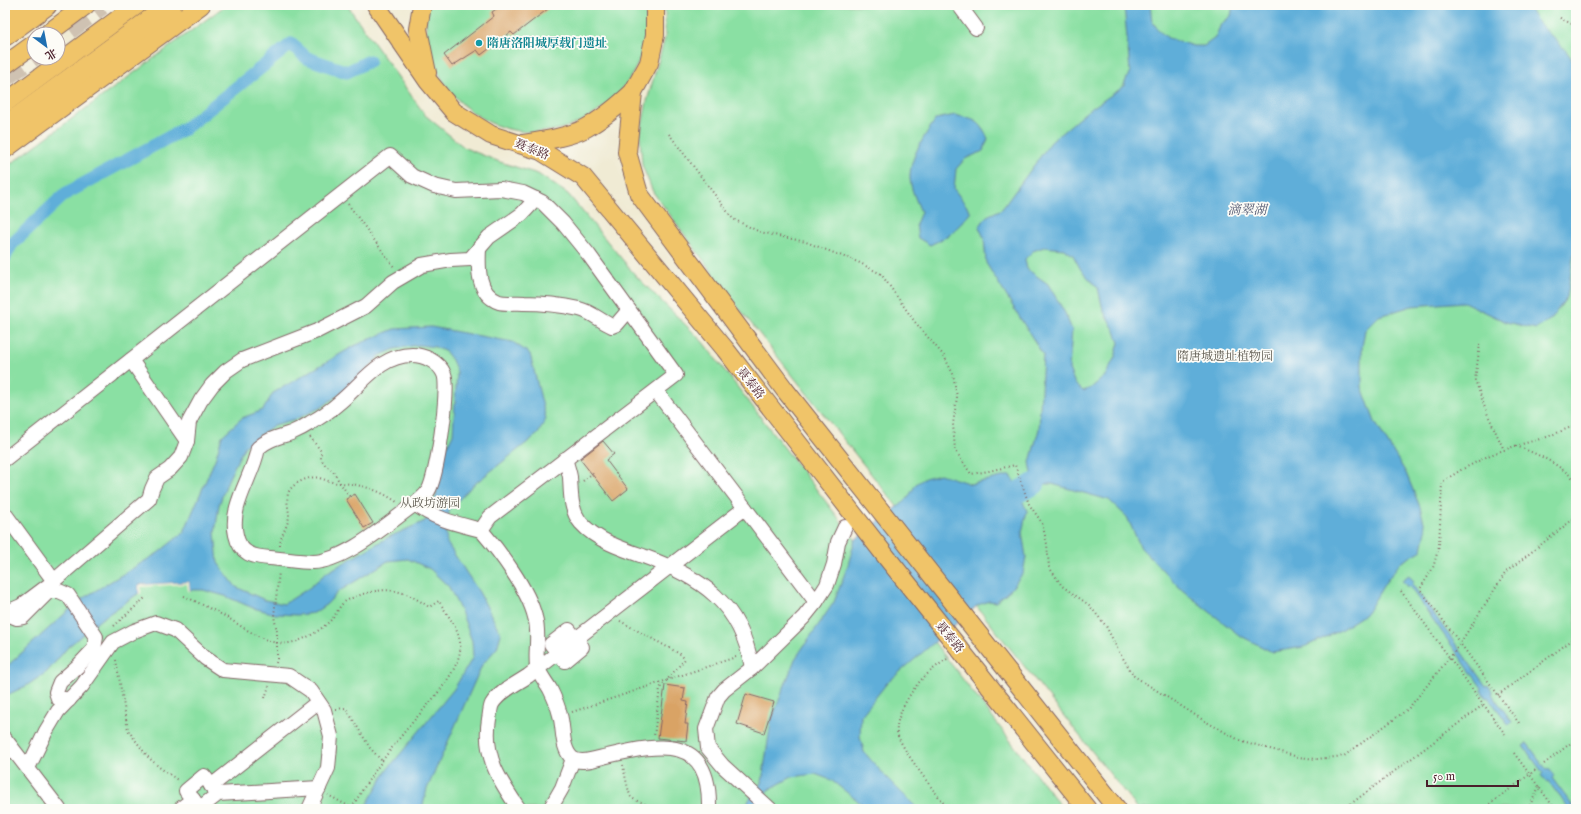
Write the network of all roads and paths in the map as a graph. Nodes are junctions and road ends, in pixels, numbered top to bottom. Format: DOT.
graph roads {
  1 [pos="18,5"];
  2 [pos="46,5"];
  3 [pos="86,5"];
  4 [pos="137,5"];
  5 [pos="172,5"];
  6 [pos="201,5"];
  7 [pos="376,5"];
  8 [pos="422,5"];
  9 [pos="654,5"];
  10 [pos="959,5"];
  11 [pos="5,14"];
  12 [pos="1560,18"];
  13 [pos="58,26"];
  14 [pos="1576,26"];
  15 [pos="976,28"];
  16 [pos="5,35"];
  17 [pos="26,50"];
  18 [pos="5,66"];
  19 [pos="428,81"];
  20 [pos="633,92"];
  21 [pos="5,103"];
  22 [pos="5,127"];
  23 [pos="669,134"];
  24 [pos="520,144"];
  25 [pos="5,149"];
  26 [pos="341,194"];
  27 [pos="536,199"];
  28 [pos="479,248"];
  29 [pos="402,277"];
  30 [pos="629,310"];
  31 [pos="1480,344"];
  32 [pos="131,360"];
  33 [pos="656,391"];
  34 [pos="1576,425"];
  35 [pos="301,428"];
  36 [pos="187,441"];
  37 [pos="1515,446"];
  38 [pos="1504,450"];
  39 [pos="5,459"];
  40 [pos="566,460"];
  41 [pos="1576,481"];
  42 [pos="340,483"];
  43 [pos="350,497"];
  44 [pos="412,506"];
  45 [pos="745,508"];
  46 [pos="5,514"];
  47 [pos="1576,517"];
  48 [pos="845,527"];
  49 [pos="481,530"];
  50 [pos="281,559"];
  51 [pos="669,566"];
  52 [pos="54,581"];
  53 [pos="1401,591"];
  54 [pos="184,596"];
  55 [pos="146,598"];
  56 [pos="816,602"];
  57 [pos="5,613"];
  58 [pos="608,614"];
  59 [pos="113,627"];
  60 [pos="1576,637"];
  61 [pos="277,643"];
  62 [pos="1460,643"];
  63 [pos="111,644"];
  64 [pos="749,653"];
  65 [pos="1449,658"];
  66 [pos="947,659"];
  67 [pos="538,668"];
  68 [pos="752,668"];
  69 [pos="273,674"];
  70 [pos="667,680"];
  71 [pos="1498,695"];
  72 [pos="265,698"];
  73 [pos="69,700"];
  74 [pos="1484,705"];
  75 [pos="321,706"];
  76 [pos="561,716"];
  77 [pos="1519,723"];
  78 [pos="1505,734"];
  79 [pos="5,739"];
  80 [pos="1576,739"];
  81 [pos="708,740"];
  82 [pos="653,747"];
  83 [pos="620,753"];
  84 [pos="689,753"];
  85 [pos="1514,753"];
  86 [pos="573,759"];
  87 [pos="382,761"];
  88 [pos="1544,764"];
  89 [pos="28,768"];
  90 [pos="1537,769"];
  91 [pos="1530,774"];
  92 [pos="1539,787"];
  93 [pos="319,789"];
  94 [pos="215,790"];
  95 [pos="191,794"];
  96 [pos="649,808"];
  97 [pos="769,808"];
  98 [pos="59,809"];
  99 [pos="180,809"];
  100 [pos="308,809"];
  101 [pos="352,809"];
  102 [pos="519,809"];
  103 [pos="550,809"];
  104 [pos="709,809"];
  105 [pos="948,809"];
  106 [pos="1087,809"];
  107 [pos="1117,809"];
  108 [pos="1344,809"];
  109 [pos="1483,809"];
  110 [pos="1528,809"];
  111 [pos="1555,809"];
  1 -- 11 [label="main road"];
  2 -- 16 [label="highway"];
  3 -- 13 [label="main road"];
  4 -- 21 [label="main road"];
  5 -- 22 [label="highway"];
  6 -- 25 [label="main road"];
  7 -- 19 [label="main road, 聂泰路"];
  8 -- 19 [label="main road"];
  9 -- 20 [label="main road, 聂泰路"];
  10 -- 15 [label="street"];
  12 -- 14 [label="path"];
  17 -- 18 [label="main road"];
  19 -- 24 [label="main road, 聂泰路"];
  20 -- 24 [label="main road"];
  20 -- 107 [label="main road, 聂泰路"];
  23 -- 65 [label="path"];
  24 -- 106 [label="main road, 聂泰路"];
  26 -- 27 [label="street"];
  26 -- 29 [label="path"];
  26 -- 32 [label="street"];
  27 -- 28 [label="street"];
  27 -- 30 [label="street"];
  28 -- 29 [label="street"];
  28 -- 30 [label="street"];
  29 -- 36 [label="street"];
  30 -- 33 [label="street"];
  31 -- 38 [label="path"];
  32 -- 36 [label="street"];
  32 -- 39 [label="street"];
  33 -- 40 [label="street"];
  33 -- 45 [label="street"];
  34 -- 37 [label="path"];
  35 -- 42 [label="path"];
  35 -- 44 [label="street"];
  35 -- 50 [label="street"];
  36 -- 52 [label="street"];
  37 -- 38 [label="path"];
  37 -- 41 [label="path"];
  38 -- 62 [label="path"];
  40 -- 49 [label="street"];
  40 -- 51 [label="street"];
  42 -- 43 [label="path"];
  42 -- 44 [label="path"];
  42 -- 50 [label="path"];
  44 -- 49 [label="street"];
  44 -- 50 [label="street"];
  45 -- 51 [label="street"];
  45 -- 56 [label="street"];
  46 -- 52 [label="street"];
  47 -- 62 [label="path"];
  48 -- 56 [label="street"];
  49 -- 67 [label="street"];
  50 -- 61 [label="path"];
  51 -- 58 [label="street"];
  51 -- 64 [label="street"];
  52 -- 57 [label="street"];
  53 -- 65 [label="path"];
  54 -- 61 [label="path"];
  55 -- 59 [label="path"];
  56 -- 68 [label="street"];
  57 -- 73 [label="street"];
  58 -- 67 [label="street"];
  58 -- 70 [label="path"];
  60 -- 71 [label="path"];
  61 -- 69 [label="path"];
  61 -- 87 [label="path"];
  62 -- 65 [label="path"];
  62 -- 71 [label="path"];
  63 -- 69 [label="street"];
  63 -- 73 [label="street"];
  63 -- 95 [label="path"];
  64 -- 68 [label="street"];
  64 -- 70 [label="path"];
  65 -- 74 [label="path"];
  66 -- 105 [label="path"];
  67 -- 76 [label="street"];
  67 -- 102 [label="street"];
  68 -- 81 [label="street"];
  69 -- 72 [label="path"];
  69 -- 75 [label="street"];
  70 -- 76 [label="path"];
  70 -- 82 [label="path"];
  71 -- 77 [label="path"];
  73 -- 89 [label="street"];
  74 -- 78 [label="path"];
  74 -- 108 [label="path"];
  75 -- 87 [label="path"];
  75 -- 93 [label="street"];
  75 -- 94 [label="street"];
  76 -- 86 [label="street"];
  79 -- 89 [label="street"];
  80 -- 88 [label="path"];
  81 -- 84 [label="street"];
  81 -- 97 [label="street"];
  82 -- 83 [label="street"];
  82 -- 84 [label="street"];
  83 -- 86 [label="street"];
  83 -- 96 [label="path"];
  84 -- 104 [label="street"];
  85 -- 91 [label="path"];
  86 -- 103 [label="street"];
  87 -- 101 [label="path"];
  89 -- 98 [label="street"];
  90 -- 91 [label="path"];
  91 -- 92 [label="path"];
  91 -- 109 [label="path"];
  92 -- 110 [label="path"];
  92 -- 111 [label="path"];
  93 -- 94 [label="street"];
  93 -- 100 [label="street"];
  93 -- 101 [label="path"];
  94 -- 95 [label="street"];
  94 -- 95 [label="street"];
  95 -- 99 [label="street"];
}
